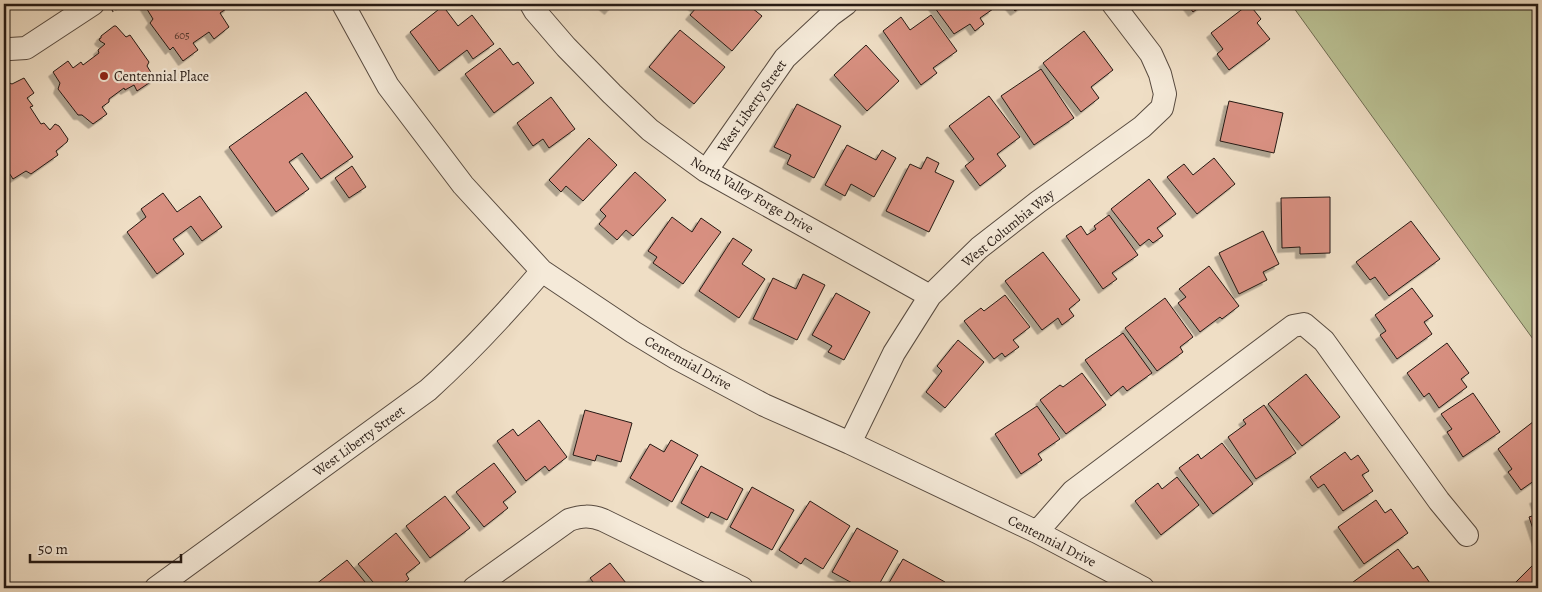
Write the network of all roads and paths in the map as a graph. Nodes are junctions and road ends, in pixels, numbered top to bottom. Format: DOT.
graph roads {
  1 [pos="16,4"];
  2 [pos="92,4"];
  3 [pos="343,4"];
  4 [pos="531,4"];
  5 [pos="846,4"];
  6 [pos="1113,4"];
  7 [pos="4,13"];
  8 [pos="4,48"];
  9 [pos="706,171"];
  10 [pos="542,270"];
  11 [pos="930,296"];
  12 [pos="850,442"];
  13 [pos="1037,532"];
  14 [pos="1467,535"];
  15 [pos="156,588"];
  16 [pos="474,588"];
  17 [pos="742,588"];
  18 [pos="1142,588"];
  1 -- 7 [label="path"];
  2 -- 8 [label="street"];
  3 -- 10 [label="street, Centennial Drive"];
  4 -- 9 [label="street, North Valley Forge Drive"];
  5 -- 9 [label="street, West Liberty Street"];
  6 -- 11 [label="street, West Columbia Way"];
  9 -- 11 [label="street, North Valley Forge Drive"];
  10 -- 12 [label="street, Centennial Drive"];
  10 -- 15 [label="street, West Liberty Street"];
  11 -- 12 [label="street, West Columbia Way"];
  12 -- 13 [label="street, Centennial Drive"];
  13 -- 14 [label="street"];
  13 -- 18 [label="street, Centennial Drive"];
  16 -- 17 [label="street"];
}
